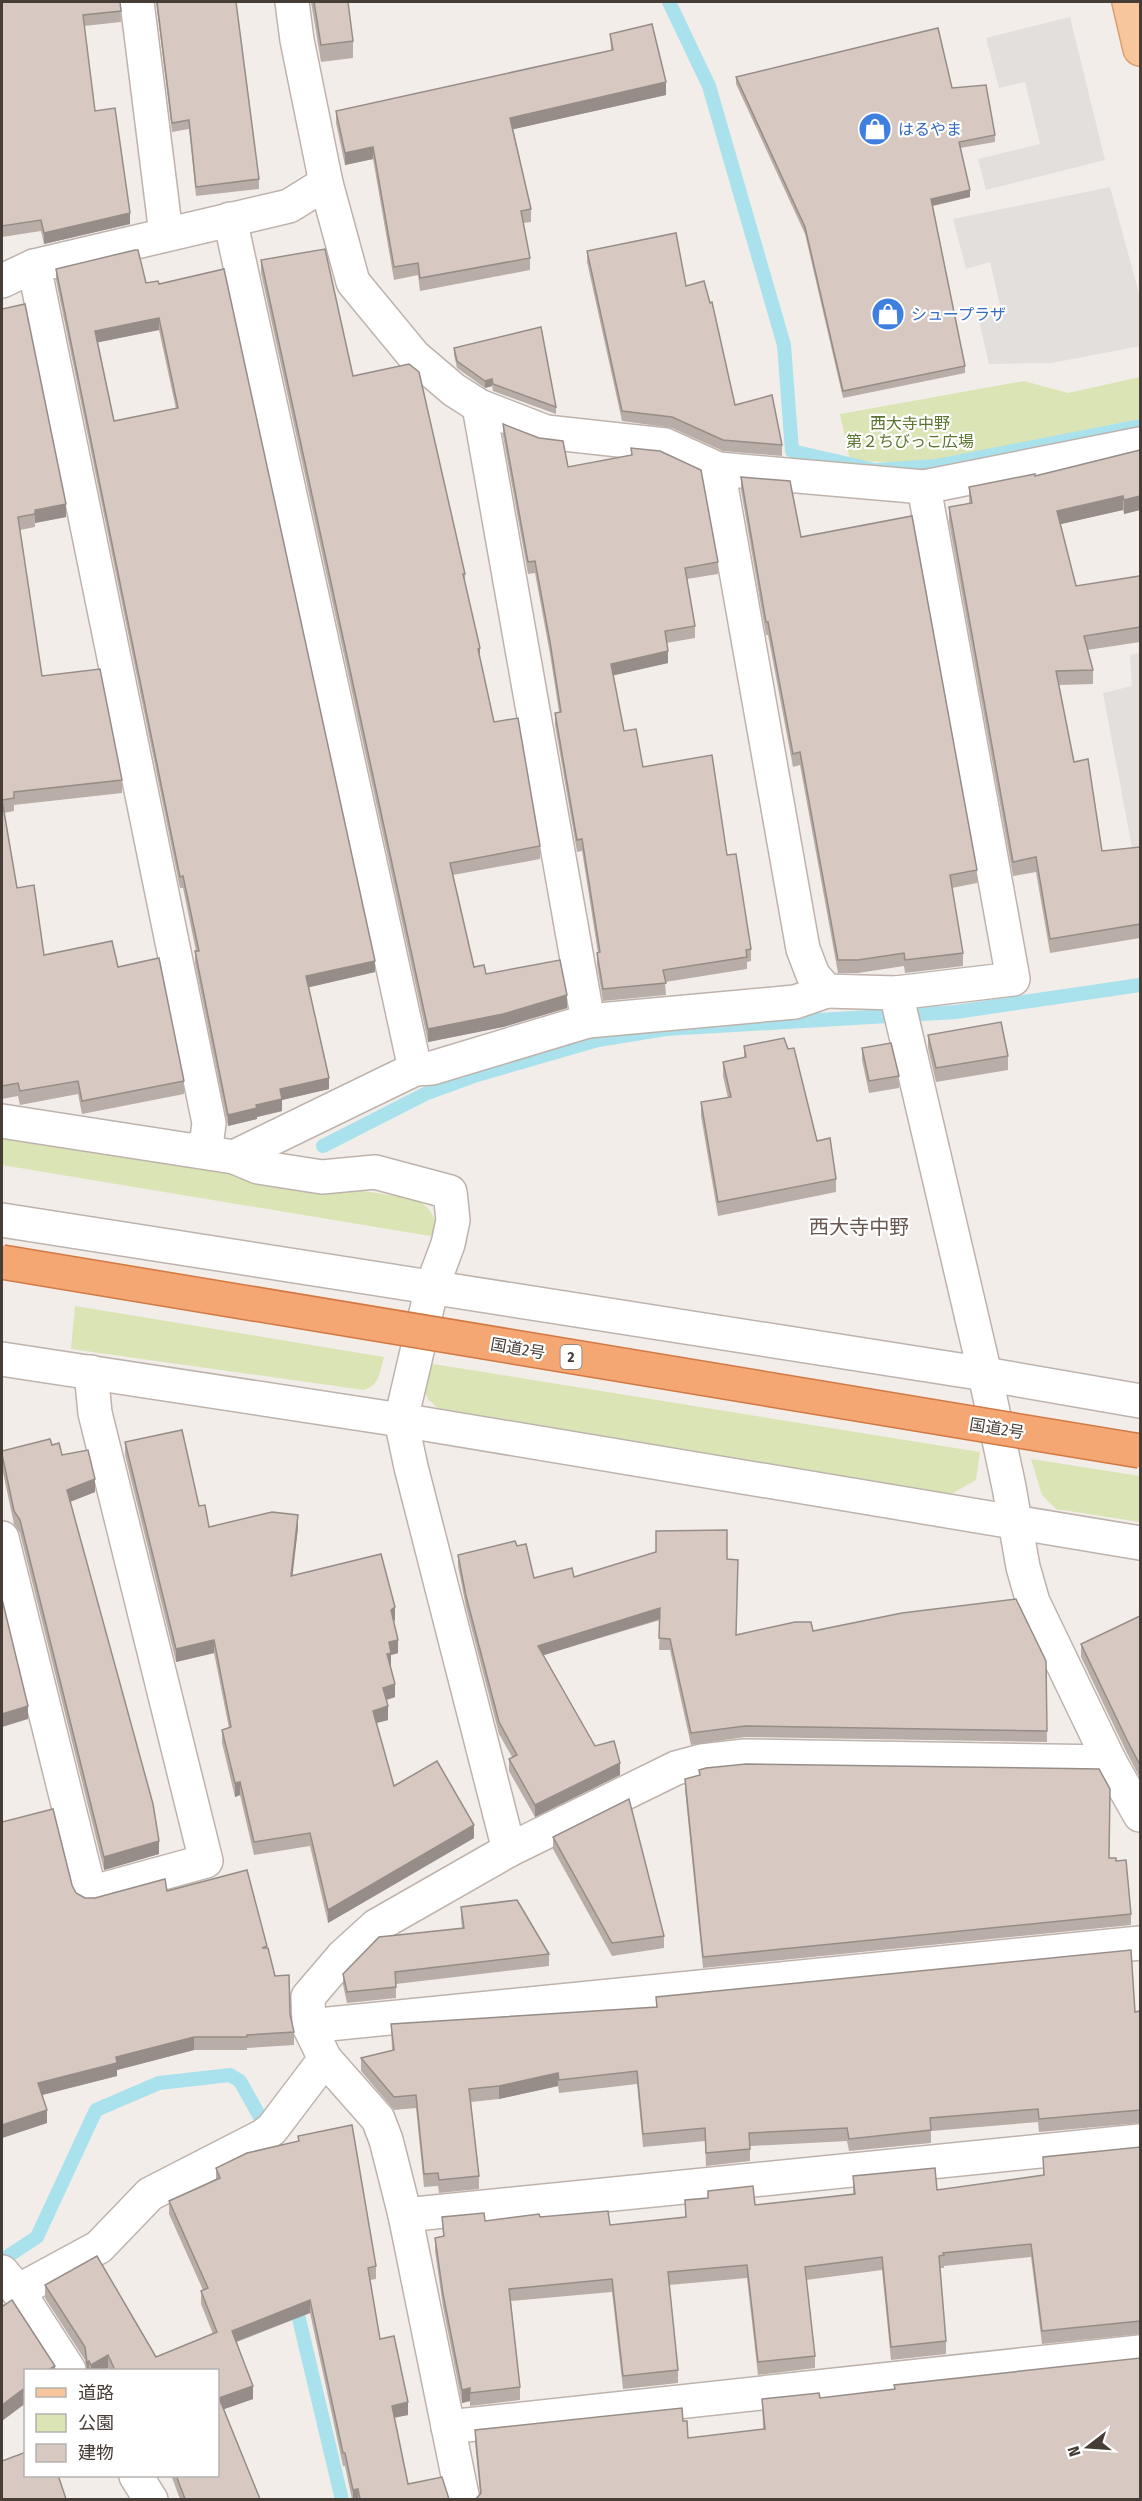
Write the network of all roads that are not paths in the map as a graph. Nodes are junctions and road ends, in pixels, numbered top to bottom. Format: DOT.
graph roads {
  1 [pos="137,2"];
  2 [pos="292,2"];
  3 [pos="1129,2"];
  4 [pos="1140,49"];
  5 [pos="326,183"];
  6 [pos="230,219"];
  7 [pos="166,234"];
  8 [pos="34,266"];
  9 [pos="2,280"];
  10 [pos="479,406"];
  11 [pos="1140,444"];
  12 [pos="718,469"];
  13 [pos="924,487"];
  14 [pos="826,991"];
  15 [pos="900,1008"];
  16 [pos="588,1020"];
  17 [pos="415,1069"];
  18 [pos="2,1121"];
  19 [pos="198,1150"];
  20 [pos="234,1156"];
  21 [pos="2,1220"];
  22 [pos="2,1262"];
  23 [pos="432,1287"];
  24 [pos="2,1359"];
  25 [pos="91,1372"];
  26 [pos="985,1374"];
  27 [pos="1140,1401"];
  28 [pos="401,1420"];
  29 [pos="1140,1451"];
  30 [pos="1016,1524"];
  31 [pos="2,1538"];
  32 [pos="1140,1543"];
  33 [pos="1110,1762"];
  34 [pos="1140,1815"];
  35 [pos="509,1850"];
  36 [pos="1140,1943"];
  37 [pos="309,2026"];
  38 [pos="325,2059"];
  39 [pos="1140,2141"];
  40 [pos="405,2215"];
  41 [pos="10,2281"];
  42 [pos="1140,2352"];
  43 [pos="68,2369"];
  44 [pos="448,2427"];
  45 [pos="137,2477"];
  46 [pos="151,2499"];
  47 [pos="463,2499"];
  1 -- 7 [label="street"];
  2 -- 5 [label="street"];
  3 -- 4 [label="main road"];
  5 -- 6 [label="street"];
  5 -- 10 [label="street"];
  6 -- 7 [label="street"];
  6 -- 17 [label="street"];
  7 -- 8 [label="street"];
  8 -- 9 [label="street"];
  8 -- 19 [label="street"];
  10 -- 12 [label="street"];
  10 -- 16 [label="street"];
  11 -- 13 [label="street"];
  12 -- 13 [label="street"];
  12 -- 14 [label="street"];
  13 -- 15 [label="street"];
  14 -- 15 [label="street"];
  14 -- 16 [label="street"];
  15 -- 26 [label="street"];
  16 -- 17 [label="street"];
  17 -- 20 [label="street"];
  18 -- 19 [label="street"];
  19 -- 20 [label="street"];
  20 -- 23 [label="street"];
  21 -- 23 [label="street"];
  22 -- 29 [label="highway, 国道2号 / 2, bridge"];
  23 -- 26 [label="street"];
  23 -- 28 [label="street"];
  24 -- 25 [label="street"];
  25 -- 28 [label="street"];
  25 -- 31 [label="street"];
  26 -- 27 [label="street"];
  26 -- 30 [label="street"];
  28 -- 30 [label="street"];
  28 -- 35 [label="street"];
  30 -- 32 [label="street"];
  30 -- 33 [label="street"];
  33 -- 34 [label="street"];
  33 -- 35 [label="street"];
  35 -- 37 [label="street"];
  36 -- 37 [label="street"];
  37 -- 38 [label="street"];
  38 -- 40 [label="street"];
  38 -- 41 [label="street"];
  39 -- 40 [label="street"];
  40 -- 44 [label="street"];
  41 -- 43 [label="street"];
  42 -- 44 [label="street"];
  44 -- 47 [label="street"];
  45 -- 46 [label="street"];
}
